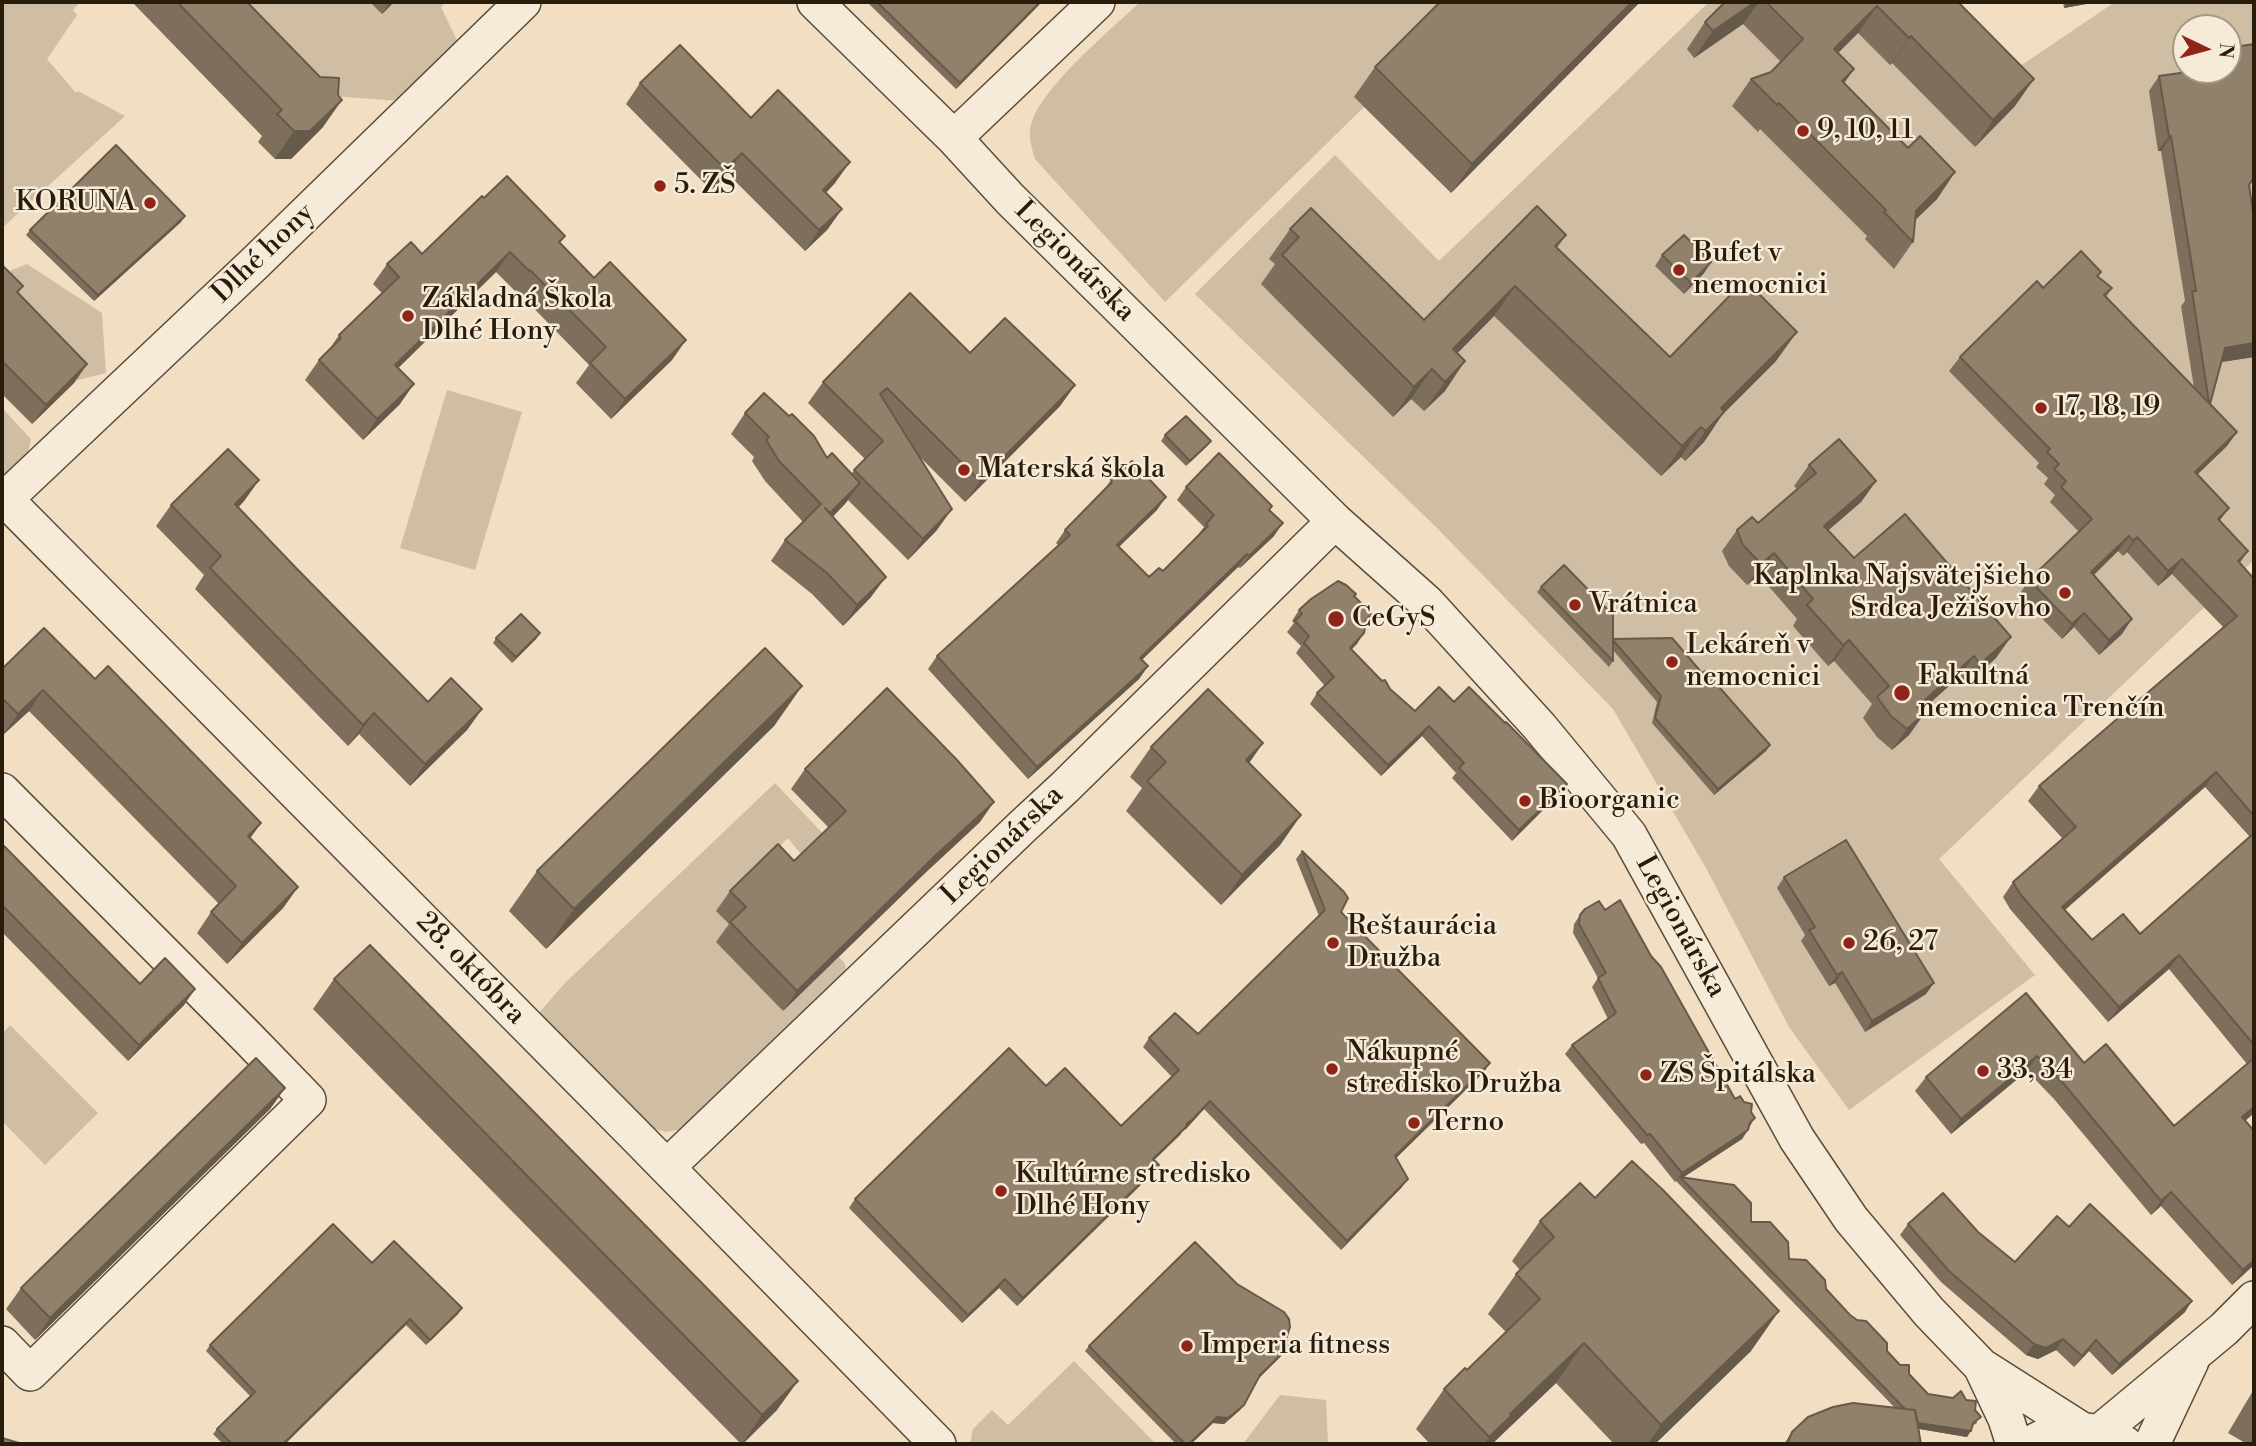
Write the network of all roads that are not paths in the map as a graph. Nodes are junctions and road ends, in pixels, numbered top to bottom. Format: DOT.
graph roads {
  1 [pos="523,2"];
  2 [pos="815,2"];
  3 [pos="1097,2"];
  4 [pos="954,138"];
  5 [pos="3,499"];
  6 [pos="1335,521"];
  7 [pos="2,791"];
  8 [pos="667,1167"];
  9 [pos="2254,1299"];
  10 [pos="2,1344"];
  11 [pos="2193,1355"];
  12 [pos="1981,1366"];
  13 [pos="2102,1435"];
  14 [pos="938,1444"];
  15 [pos="2014,1444"];
  16 [pos="2031,1444"];
  17 [pos="2152,1444"];
  1 -- 5 [label="street, Dlhé hony"];
  2 -- 4 [label="street, Legionárska"];
  3 -- 4 [label="street"];
  4 -- 6 [label="street, Legionárska"];
  5 -- 8 [label="street, 28. októbra"];
  6 -- 8 [label="street, Legionárska"];
  6 -- 12 [label="street, Legionárska"];
  7 -- 10 [label="street"];
  8 -- 14 [label="street, 28. októbra"];
  9 -- 11 [label="street"];
  11 -- 13 [label="street"];
  11 -- 17 [label="street"];
  12 -- 13 [label="street, Legionárska"];
  12 -- 15 [label="street, Legionárska"];
  13 -- 16 [label="street"];
}
